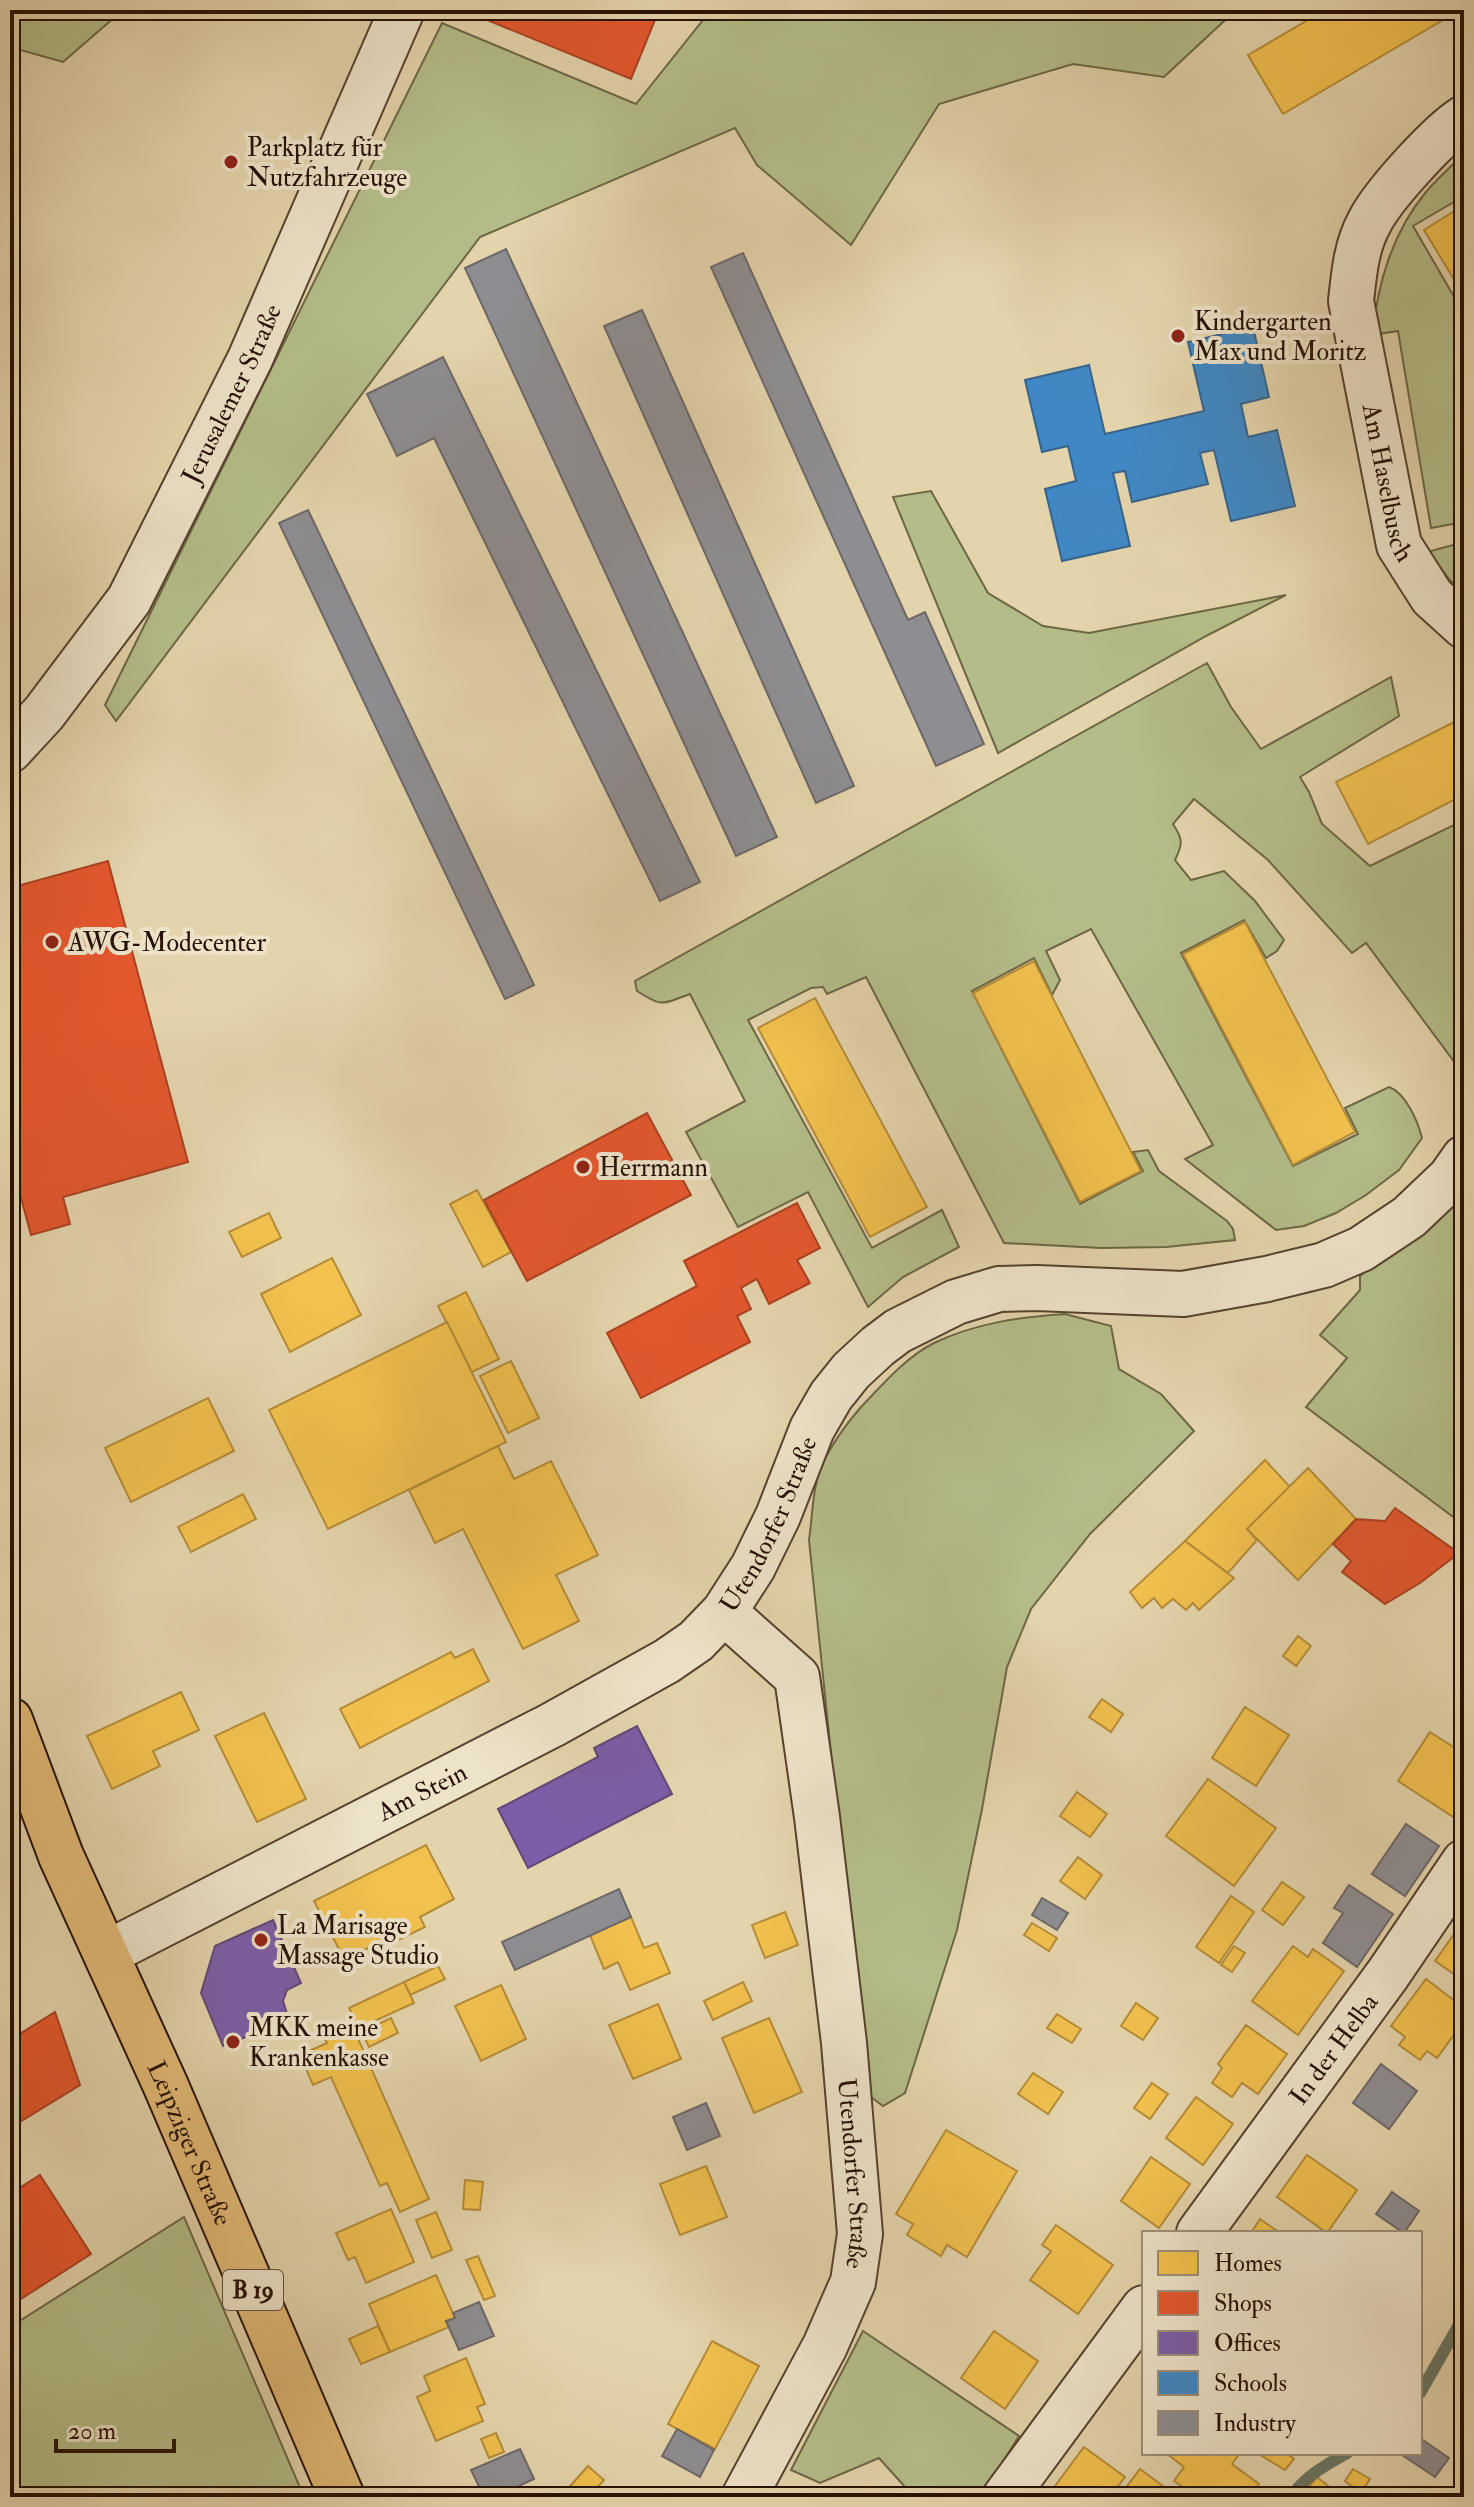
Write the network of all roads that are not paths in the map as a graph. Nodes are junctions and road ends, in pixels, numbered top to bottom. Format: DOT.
graph roads {
  1 [pos="402,10"];
  2 [pos="1464,118"];
  3 [pos="1464,626"];
  4 [pos="10,750"];
  5 [pos="1464,1158"];
  6 [pos="724,1612"];
  7 [pos="10,1720"];
  8 [pos="22,1796"];
  9 [pos="1464,1862"];
  10 [pos="107,1953"];
  11 [pos="1200,2231"];
  12 [pos="1142,2311"];
  13 [pos="342,2497"];
  14 [pos="744,2497"];
  15 [pos="1005,2497"];
  1 -- 4 [label="street, Jerusalemer Straße"];
  2 -- 3 [label="street, Am Haselbusch"];
  5 -- 6 [label="street, Utendorfer Straße"];
  6 -- 10 [label="street, Am Stein"];
  6 -- 14 [label="street, Utendorfer Straße"];
  7 -- 8 [label="main road, Leipziger Straße / B 19"];
  8 -- 10 [label="main road, Leipziger Straße / B 19"];
  9 -- 11 [label="street, In der Helba"];
  10 -- 13 [label="main road, Leipziger Straße / B 19"];
  12 -- 15 [label="street"];
}
